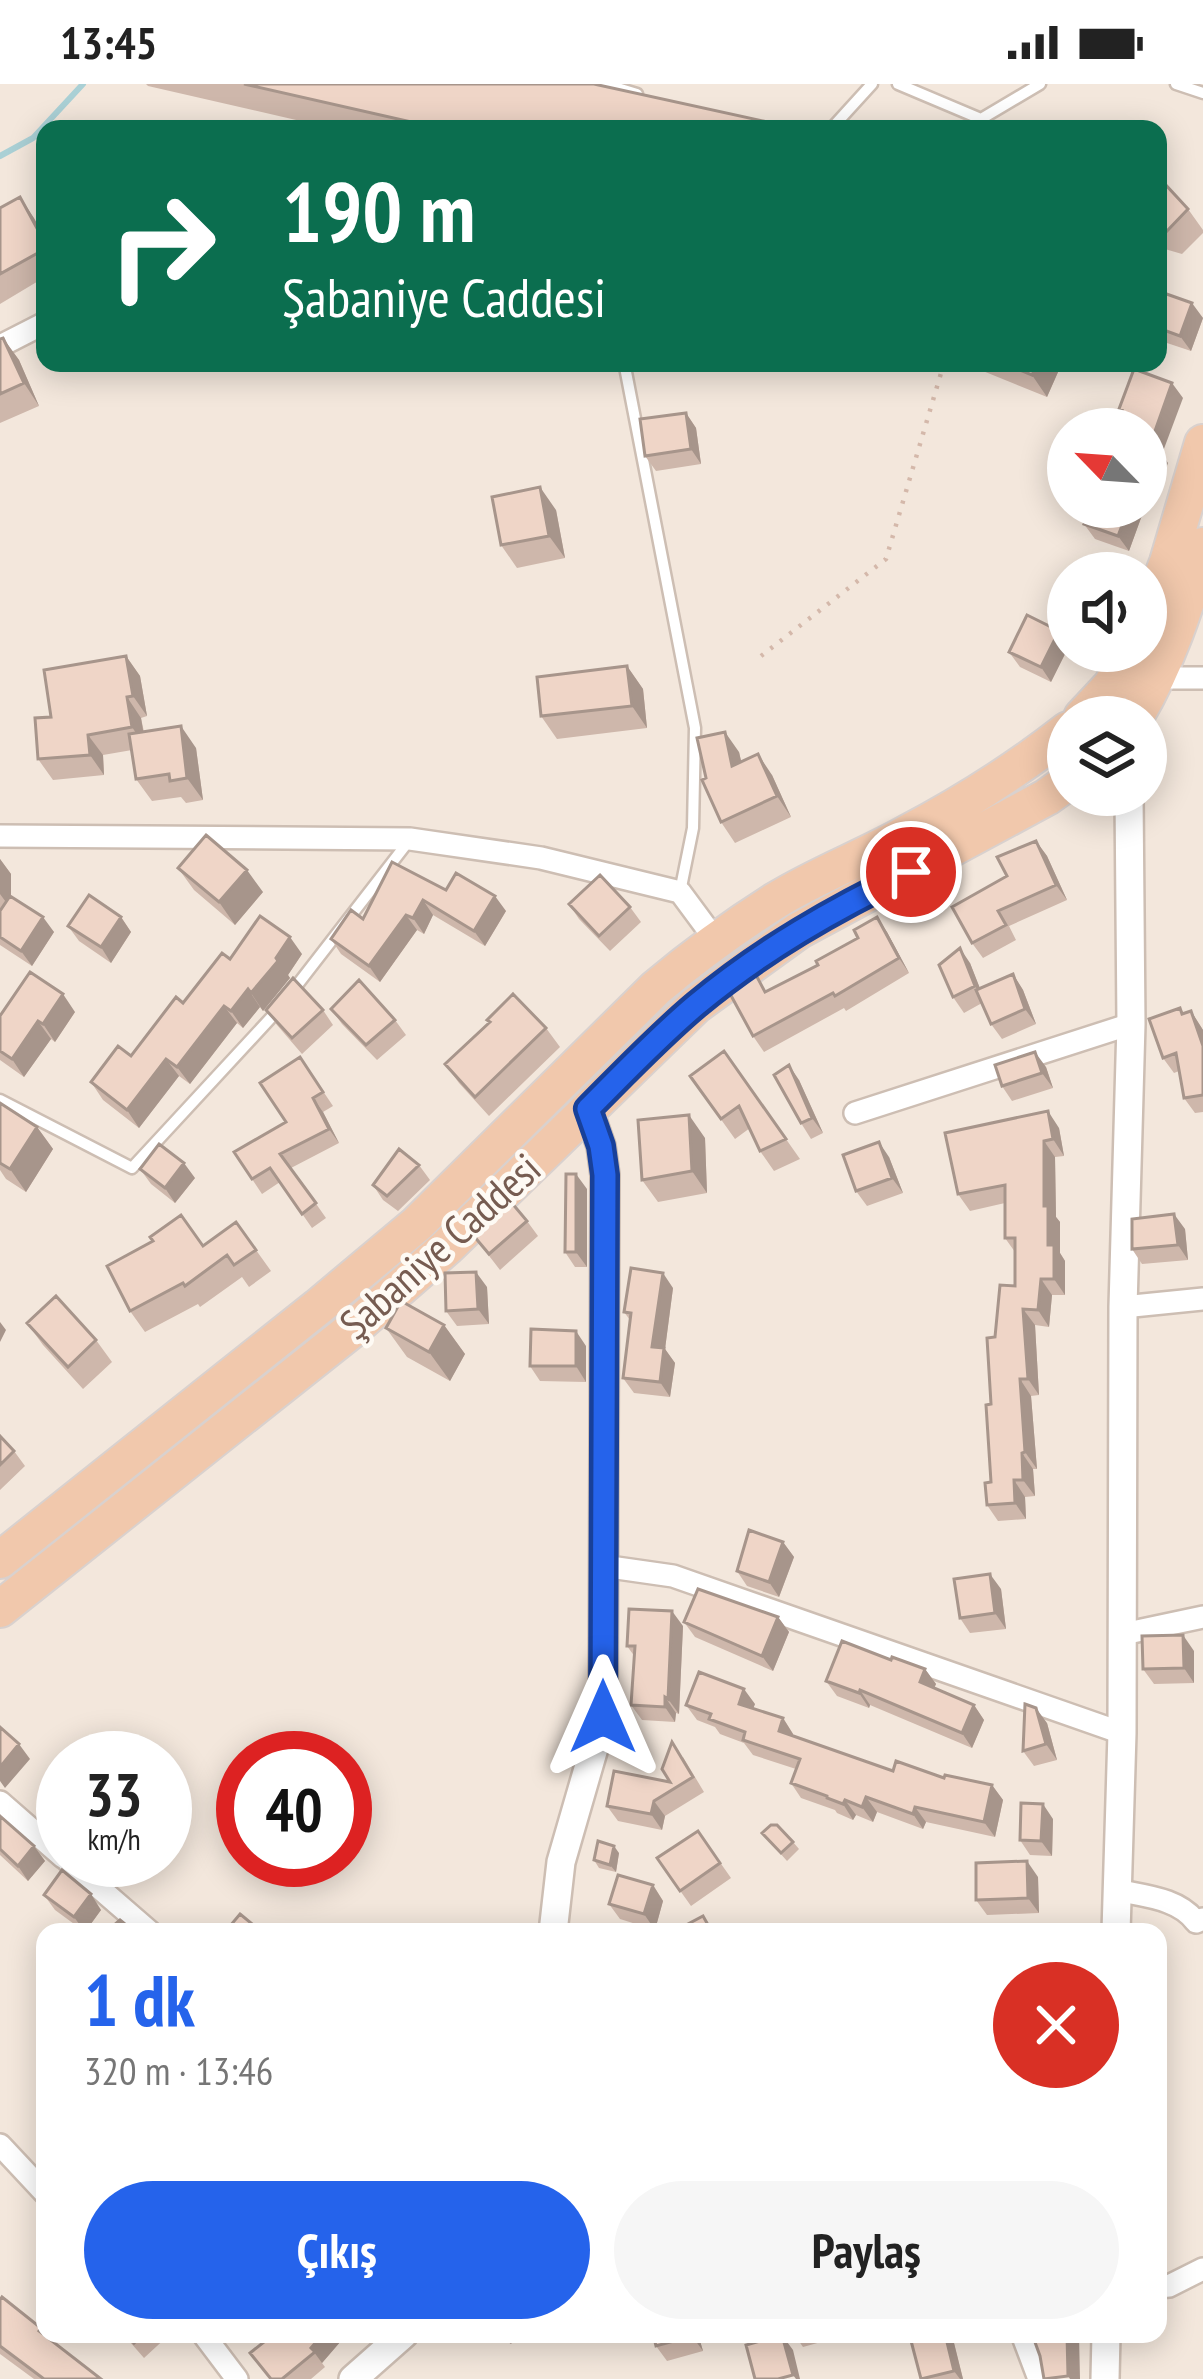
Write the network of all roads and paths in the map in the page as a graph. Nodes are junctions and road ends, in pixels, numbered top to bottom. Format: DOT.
graph roads {
  1 [pos="604,84"];
  2 [pos="872,84"];
  3 [pos="898,84"];
  4 [pos="1040,84"];
  5 [pos="1176,84"];
  6 [pos="1203,93"];
  7 [pos="646,97"];
  8 [pos="839,120"];
  9 [pos="36,328"];
  10 [pos="0,346"];
  11 [pos="626,372"];
  12 [pos="941,372"];
  13 [pos="1203,443"];
  14 [pos="1203,545"];
  15 [pos="1167,565"];
  16 [pos="1167,640"];
  17 [pos="761,656"];
  18 [pos="1167,670"];
  19 [pos="1130,672"];
  20 [pos="1203,678"];
  21 [pos="1106,696"];
  22 [pos="1047,746"];
  23 [pos="1047,797"];
  24 [pos="1130,816"];
  25 [pos="0,836"];
  26 [pos="410,839"];
  27 [pos="680,892"];
  28 [pos="717,942"];
  29 [pos="1131,1024"];
  30 [pos="1,1103"];
  31 [pos="588,1109"];
  32 [pos="855,1113"];
  33 [pos="1203,1299"];
  34 [pos="1123,1307"];
  35 [pos="0,1560"];
  36 [pos="603,1566"];
  37 [pos="0,1609"];
  38 [pos="1203,1617"];
  39 [pos="1123,1634"];
  40 [pos="1122,1733"];
  41 [pos="0,1802"];
  42 [pos="36,1833"];
  43 [pos="98,1887"];
  44 [pos="1116,1890"];
  45 [pos="140,1923"];
  46 [pos="554,1923"];
  47 [pos="1116,1923"];
  48 [pos="1200,1926"];
  49 [pos="0,2145"];
  50 [pos="36,2183"];
  51 [pos="1203,2269"];
  52 [pos="1167,2286"];
  53 [pos="210,2343"];
  54 [pos="394,2343"];
  55 [pos="1025,2343"];
  56 [pos="1106,2343"];
  57 [pos="237,2379"];
  58 [pos="353,2379"];
  59 [pos="1039,2379"];
  60 [pos="1105,2379"];
  1 -- 7 [label="lane"];
  2 -- 8 [label="lane"];
  3 -- 4 [label="lane"];
  5 -- 6 [label="lane"];
  9 -- 10 [label="street"];
  11 -- 27 [label="lane"];
  12 -- 17 [label="path"];
  13 -- 15 [label="highway"];
  14 -- 16 [label="highway"];
  18 -- 20 [label="street"];
  19 -- 21 [label="highway"];
  22 -- 28 [label="highway"];
  23 -- 31 [label="highway, Şabaniye Caddesi"];
  24 -- 29 [label="street"];
  25 -- 26 [label="street"];
  26 -- 27 [label="street"];
  26 -- 30 [label="lane"];
  27 -- 28 [label="street"];
  28 -- 35 [label="highway"];
  29 -- 32 [label="street"];
  29 -- 34 [label="street"];
  31 -- 36 [label="street"];
  31 -- 37 [label="highway, Şabaniye Caddesi"];
  33 -- 34 [label="street"];
  34 -- 39 [label="street"];
  36 -- 40 [label="street"];
  36 -- 46 [label="street"];
  38 -- 39 [label="street"];
  39 -- 40 [label="street"];
  40 -- 44 [label="street"];
  41 -- 42 [label="street"];
  43 -- 45 [label="street"];
  44 -- 47 [label="street"];
  44 -- 48 [label="street"];
  49 -- 50 [label="street"];
  51 -- 52 [label="street"];
  53 -- 57 [label="street"];
  54 -- 58 [label="street"];
  55 -- 59 [label="street"];
  56 -- 60 [label="street"];
}
